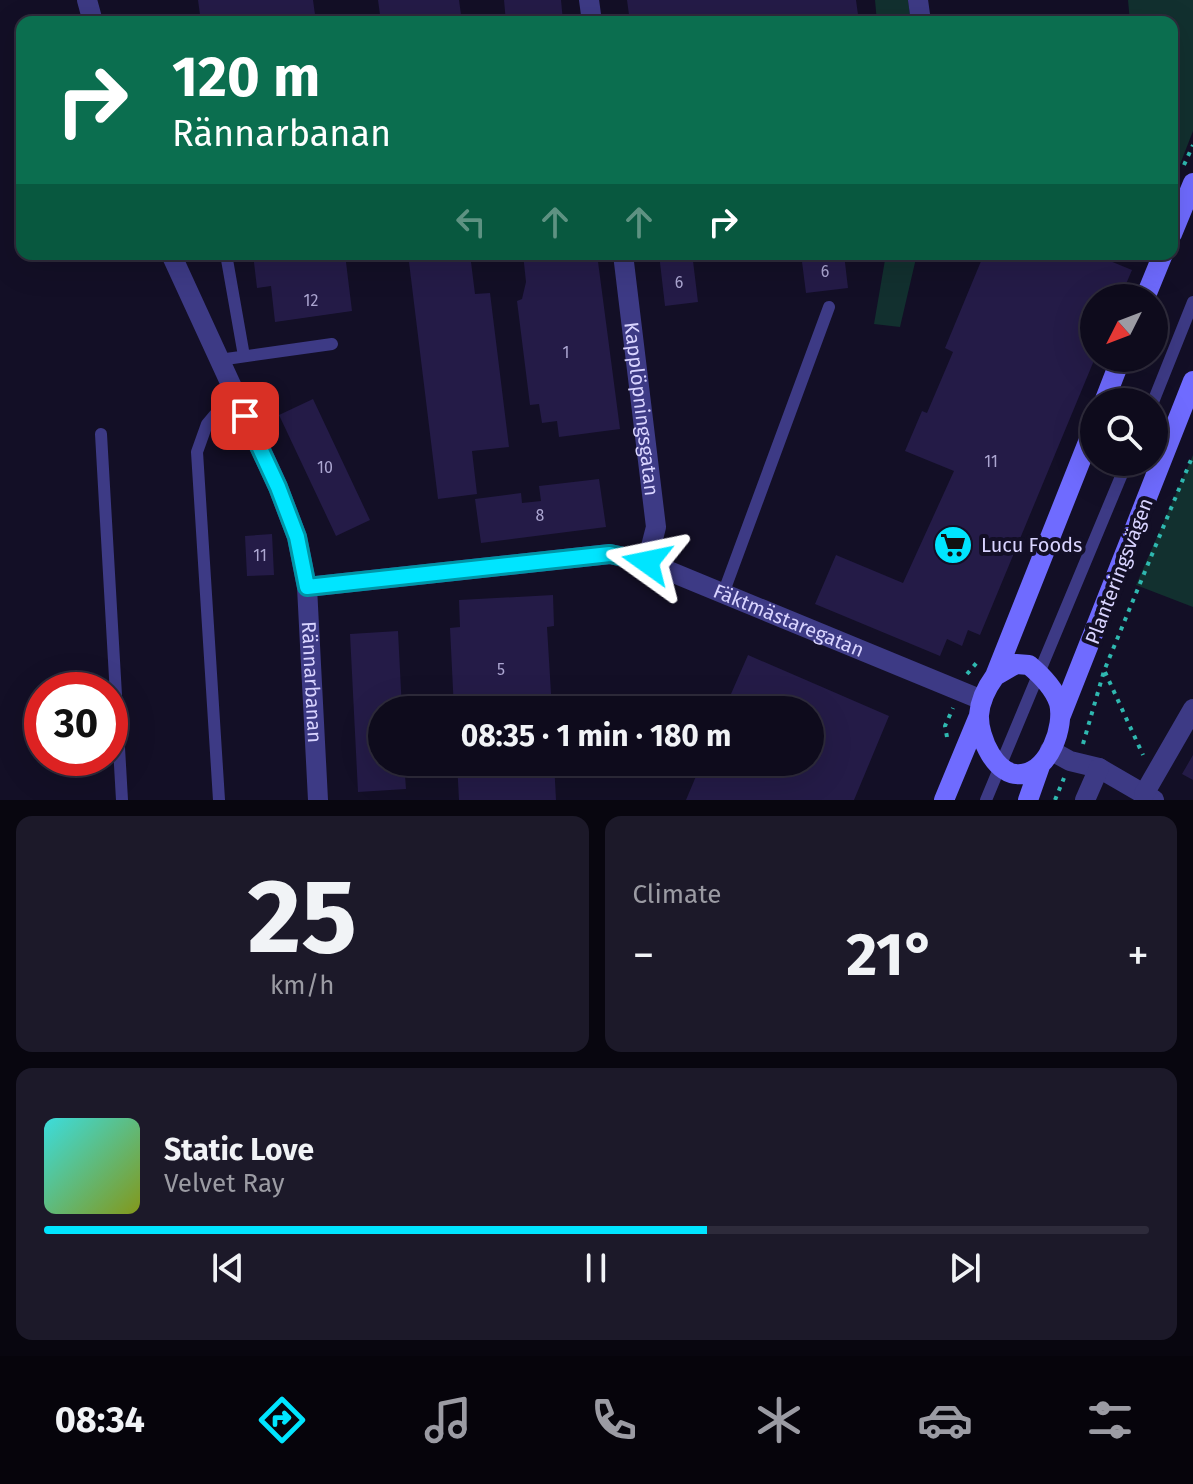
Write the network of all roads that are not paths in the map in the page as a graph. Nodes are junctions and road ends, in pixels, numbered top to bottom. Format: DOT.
graph roads {
  1 [pos="1193,183"];
  2 [pos="1178,218"];
  3 [pos="174,260"];
  4 [pos="227,260"];
  5 [pos="624,260"];
  6 [pos="1161,260"];
  7 [pos="1151,284"];
  8 [pos="1193,302"];
  9 [pos="829,307"];
  10 [pos="332,344"];
  11 [pos="244,356"];
  12 [pos="219,360"];
  13 [pos="1193,381"];
  14 [pos="1159,388"];
  15 [pos="234,392"];
  16 [pos="101,434"];
  17 [pos="1080,462"];
  18 [pos="1121,476"];
  19 [pos="647,562"];
  20 [pos="307,587"];
  21 [pos="723,594"];
  22 [pos="1039,674"];
  23 [pos="995,676"];
  24 [pos="980,709"];
  25 [pos="1193,709"];
  26 [pos="1061,715"];
  27 [pos="1045,758"];
  28 [pos="1001,765"];
  29 [pos="1099,768"];
  30 [pos="1149,797"];
  31 [pos="122,800"];
  32 [pos="219,800"];
  33 [pos="318,800"];
  34 [pos="944,800"];
  35 [pos="986,800"];
  36 [pos="1028,800"];
  37 [pos="1085,800"];
  1 -- 2 [label="main road"];
  3 -- 12 [label="street, Rännarbanan"];
  4 -- 11 [label="lane"];
  5 -- 19 [label="street, Kapplöpningsgatan"];
  6 -- 7 [label="main road"];
  8 -- 14 [label="lane"];
  9 -- 21 [label="lane"];
  10 -- 11 [label="lane"];
  11 -- 12 [label="lane"];
  12 -- 15 [label="street, Rännarbanan"];
  13 -- 26 [label="main road, Planteringsvägen"];
  15 -- 20 [label="street, Rännarbanan"];
  15 -- 32 [label="lane"];
  16 -- 31 [label="lane"];
  17 -- 23 [label="main road"];
  18 -- 22 [label="lane"];
  19 -- 20 [label="street, Fäktmästaregatan"];
  19 -- 21 [label="street, Fäktmästaregatan"];
  20 -- 33 [label="street, Rännarbanan"];
  21 -- 24 [label="street, Fäktmästaregatan"];
  22 -- 23 [label="main road"];
  22 -- 26 [label="main road"];
  22 -- 28 [label="lane"];
  23 -- 24 [label="main road"];
  24 -- 28 [label="main road"];
  24 -- 34 [label="main road"];
  25 -- 30 [label="street"];
  26 -- 27 [label="main road, Planteringsvägen"];
  27 -- 28 [label="main road"];
  27 -- 29 [label="street"];
  27 -- 36 [label="main road"];
  28 -- 35 [label="lane"];
  29 -- 30 [label="street"];
  29 -- 37 [label="street"];
}
